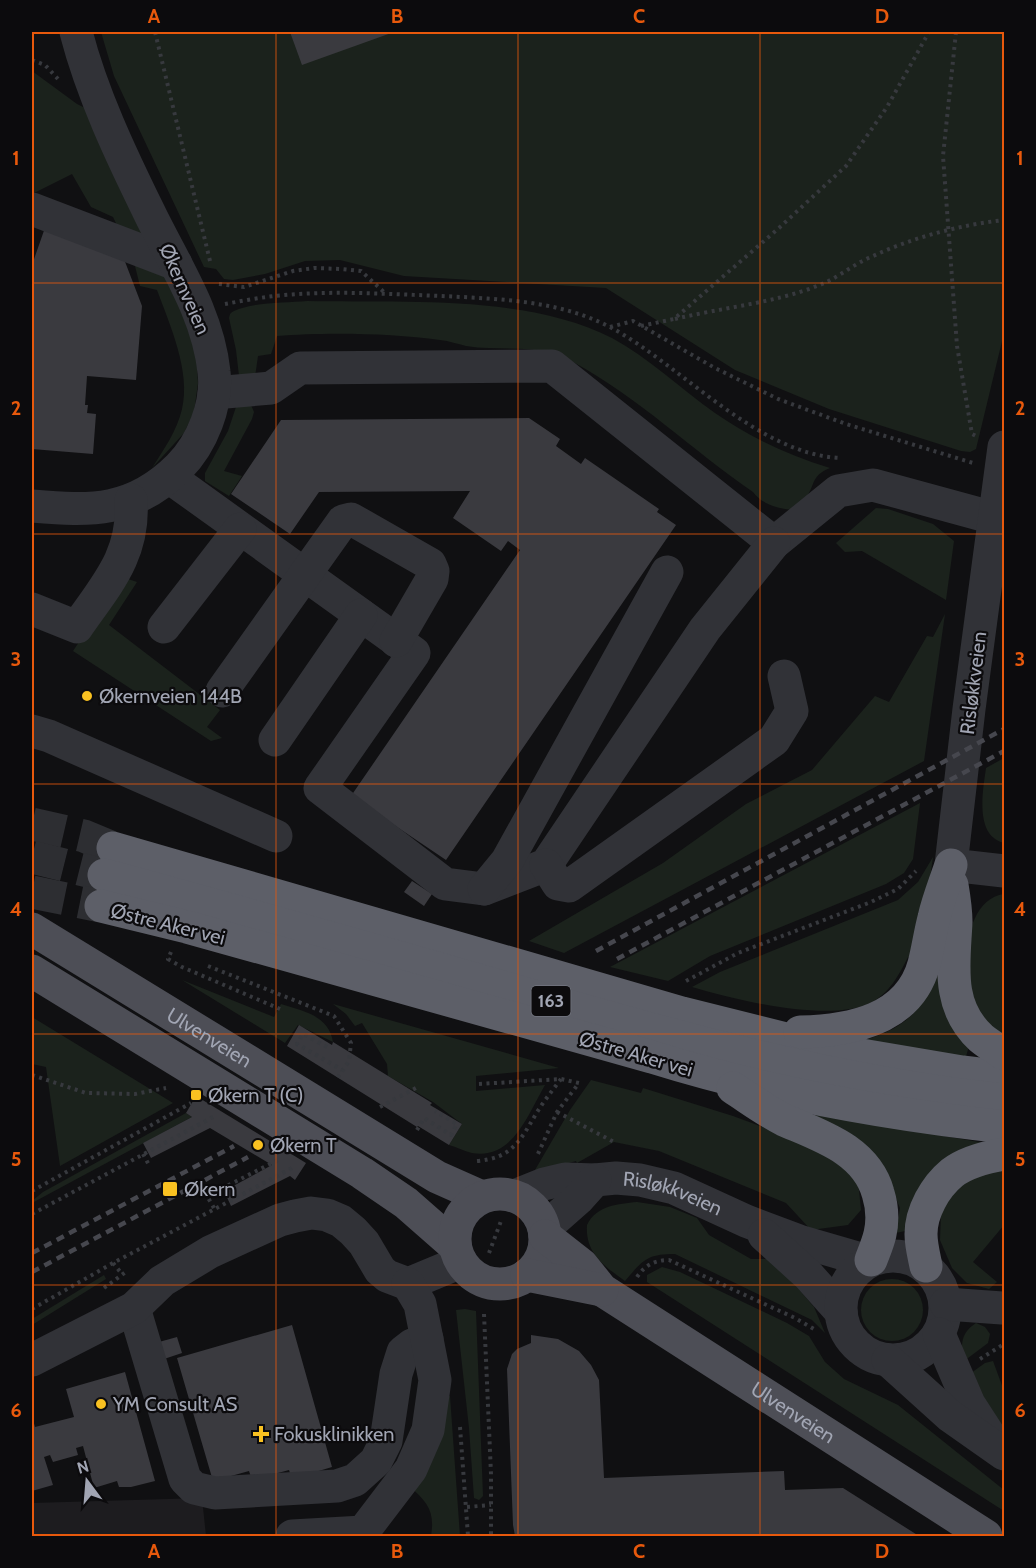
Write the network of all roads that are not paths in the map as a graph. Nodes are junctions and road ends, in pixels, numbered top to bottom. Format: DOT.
graph roads {
  1 [pos="73,33"];
  2 [pos="32,209"];
  3 [pos="176,264"];
  4 [pos="214,393"];
  5 [pos="989,451"];
  6 [pos="168,477"];
  7 [pos="131,500"];
  8 [pos="32,506"];
  9 [pos="994,518"];
  10 [pos="240,529"];
  11 [pos="774,543"];
  12 [pos="667,572"];
  13 [pos="304,574"];
  14 [pos="32,609"];
  15 [pos="361,615"];
  16 [pos="164,627"];
  17 [pos="396,641"];
  18 [pos="784,676"];
  19 [pos="222,691"];
  20 [pos="32,730"];
  21 [pos="275,740"];
  22 [pos="276,836"];
  23 [pos="546,865"];
  24 [pos="951,865"];
  25 [pos="1005,872"];
  26 [pos="106,876"];
  27 [pos="484,889"];
  28 [pos="32,929"];
  29 [pos="32,971"];
  30 [pos="754,1031"];
  31 [pos="1005,1053"];
  32 [pos="714,1076"];
  33 [pos="1005,1077"];
  34 [pos="1005,1100"];
  35 [pos="1005,1127"];
  36 [pos="1005,1154"];
  37 [pos="596,1180"];
  38 [pos="500,1202"];
  39 [pos="746,1221"];
  40 [pos="544,1232"];
  41 [pos="468,1256"];
  42 [pos="870,1261"];
  43 [pos="926,1266"];
  44 [pos="526,1275"];
  45 [pos="408,1284"];
  46 [pos="602,1290"];
  47 [pos="134,1308"];
  48 [pos="1004,1309"];
  49 [pos="942,1319"];
  50 [pos="829,1323"];
  51 [pos="427,1339"];
  52 [pos="32,1360"];
  53 [pos="888,1360"];
  54 [pos="1002,1452"];
  55 [pos="292,1536"];
  56 [pos="986,1536"];
  1 -- 3 [label="street, Økernveien"];
  2 -- 3 [label="street"];
  3 -- 4 [label="street, Økernveien"];
  4 -- 6 [label="street, Økernveien"];
  4 -- 11 [label="street"];
  5 -- 9 [label="street, Risløkkveien"];
  6 -- 7 [label="street, Økernveien"];
  6 -- 10 [label="street"];
  7 -- 8 [label="street, Økernveien"];
  7 -- 14 [label="street"];
  9 -- 11 [label="street"];
  9 -- 24 [label="street, Risløkkveien"];
  10 -- 13 [label="street"];
  10 -- 16 [label="street"];
  11 -- 23 [label="street"];
  12 -- 27 [label="street"];
  13 -- 15 [label="street"];
  13 -- 17 [label="street"];
  13 -- 19 [label="street"];
  15 -- 17 [label="street"];
  15 -- 21 [label="street"];
  17 -- 27 [label="street"];
  18 -- 23 [label="street"];
  20 -- 22 [label="street"];
  23 -- 27 [label="street"];
  24 -- 25 [label="street"];
  24 -- 30 [label="highway"];
  24 -- 31 [label="highway"];
  26 -- 30 [label="highway, 163"];
  26 -- 32 [label="highway, Østre Aker vei / 163"];
  26 -- 34 [label="highway, Østre Aker vei / 163"];
  28 -- 38 [label="main road, Ulvenveien"];
  29 -- 41 [label="main road, Ulvenveien"];
  30 -- 33 [label="highway, 163"];
  32 -- 35 [label="highway, Østre Aker vei / 163"];
  32 -- 42 [label="highway"];
  36 -- 43 [label="highway"];
  37 -- 38 [label="street, Risløkkveien"];
  37 -- 39 [label="street, Risløkkveien"];
  37 -- 40 [label="street, Risløkkveien"];
  38 -- 40 [label="main road, Ulvenveien"];
  38 -- 41 [label="main road"];
  39 -- 42 [label="street, Risløkkveien"];
  39 -- 50 [label="street, Risløkkveien"];
  40 -- 44 [label="main road"];
  40 -- 46 [label="main road, Ulvenveien"];
  41 -- 44 [label="main road, Ulvenveien"];
  41 -- 45 [label="street"];
  42 -- 43 [label="street, Risløkkveien"];
  42 -- 50 [label="street"];
  43 -- 49 [label="street, Risløkkveien"];
  44 -- 46 [label="main road, Ulvenveien"];
  45 -- 47 [label="street"];
  45 -- 51 [label="street"];
  46 -- 56 [label="main road, Ulvenveien"];
  47 -- 51 [label="street"];
  47 -- 52 [label="street"];
  48 -- 49 [label="street"];
  49 -- 53 [label="street"];
  49 -- 54 [label="street, Risløkkveien"];
  50 -- 53 [label="street, Risløkkveien"];
  51 -- 55 [label="street"];
  53 -- 54 [label="street, Risløkkveien"];
}
